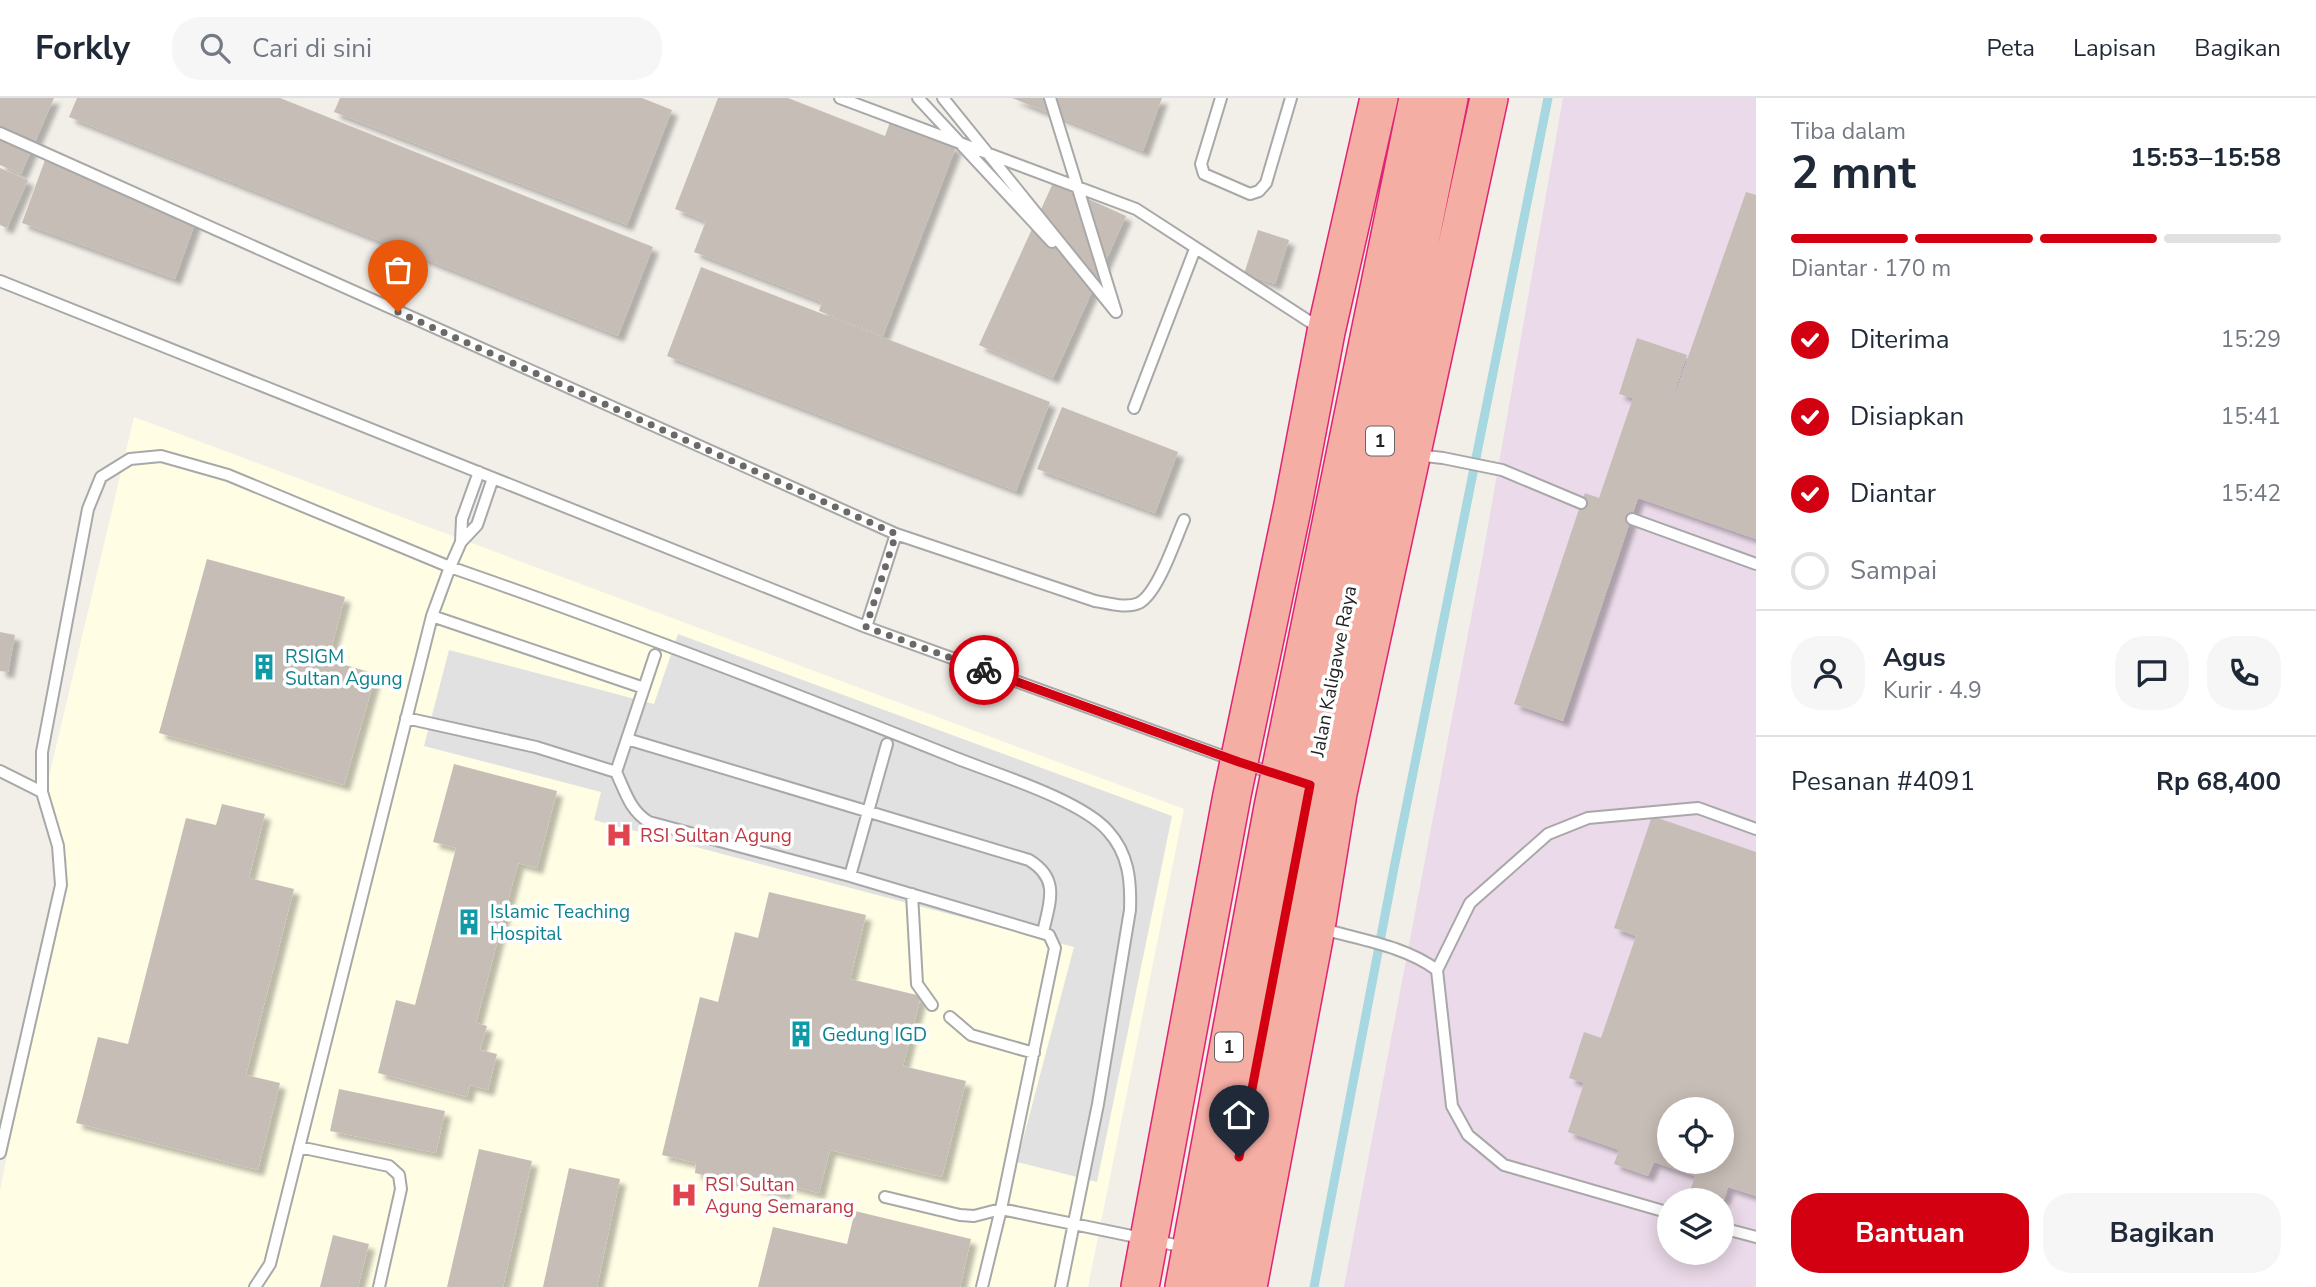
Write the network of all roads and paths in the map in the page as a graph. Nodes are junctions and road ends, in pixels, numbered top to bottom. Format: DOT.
graph roads {
  1 [pos="840,98"];
  2 [pos="918,98"];
  3 [pos="943,98"];
  4 [pos="1050,98"];
  5 [pos="1221,98"];
  6 [pos="1291,98"];
  7 [pos="1379,98"];
  8 [pos="1418,98"];
  9 [pos="1449,98"];
  10 [pos="1489,98"];
  11 [pos="0,134"];
  12 [pos="1195,249"];
  13 [pos="0,281"];
  14 [pos="1116,312"];
  15 [pos="1326,332"];
  16 [pos="1134,408"];
  17 [pos="1426,456"];
  18 [pos="479,472"];
  19 [pos="493,478"];
  20 [pos="1581,503"];
  21 [pos="1632,519"];
  22 [pos="1184,520"];
  23 [pos="896,534"];
  24 [pos="461,542"];
  25 [pos="1756,564"];
  26 [pos="450,567"];
  27 [pos="432,616"];
  28 [pos="866,627"];
  29 [pos="655,655"];
  30 [pos="643,688"];
  31 [pos="406,718"];
  32 [pos="627,739"];
  33 [pos="887,744"];
  34 [pos="1239,762"];
  35 [pos="0,771"];
  36 [pos="617,772"];
  37 [pos="1310,784"];
  38 [pos="42,792"];
  39 [pos="867,811"];
  40 [pos="1756,829"];
  41 [pos="850,876"];
  42 [pos="912,894"];
  43 [pos="1322,929"];
  44 [pos="1043,932"];
  45 [pos="1437,970"];
  46 [pos="932,1005"];
  47 [pos="950,1017"];
  48 [pos="1034,1053"];
  49 [pos="299,1147"];
  50 [pos="0,1153"];
  51 [pos="885,1197"];
  52 [pos="1001,1209"];
  53 [pos="1657,1209"];
  54 [pos="1074,1224"];
  55 [pos="1734,1231"];
  56 [pos="1756,1237"];
  57 [pos="1149,1240"];
  58 [pos="1192,1248"];
  59 [pos="255,1287"];
  60 [pos="379,1287"];
  61 [pos="982,1287"];
  62 [pos="1061,1287"];
  63 [pos="1140,1287"];
  64 [pos="1184,1287"];
  65 [pos="1214,1287"];
  66 [pos="1248,1287"];
  1 -- 12 [label="lane"];
  2 -- 14 [label="lane"];
  3 -- 14 [label="lane"];
  4 -- 14 [label="lane"];
  5 -- 6 [label="lane"];
  7 -- 15 [label="highway"];
  8 -- 37 [label="highway, Jalan Kaligawe Raya / 1"];
  9 -- 37 [label="highway, Jalan Kaligawe Raya / 1"];
  10 -- 17 [label="highway"];
  11 -- 23 [label="lane"];
  12 -- 15 [label="lane"];
  12 -- 16 [label="lane"];
  13 -- 18 [label="lane"];
  15 -- 34 [label="highway"];
  17 -- 20 [label="lane"];
  17 -- 37 [label="highway"];
  18 -- 19 [label="lane"];
  18 -- 24 [label="lane"];
  19 -- 24 [label="lane"];
  19 -- 28 [label="lane"];
  21 -- 25 [label="lane"];
  22 -- 23 [label="lane"];
  23 -- 28 [label="lane"];
  24 -- 26 [label="lane"];
  26 -- 27 [label="lane"];
  26 -- 38 [label="lane"];
  26 -- 54 [label="lane"];
  27 -- 30 [label="lane"];
  27 -- 31 [label="lane"];
  28 -- 34 [label="lane"];
  29 -- 30 [label="lane"];
  30 -- 32 [label="lane"];
  31 -- 36 [label="lane"];
  31 -- 49 [label="lane"];
  32 -- 36 [label="lane"];
  32 -- 39 [label="lane"];
  33 -- 39 [label="lane"];
  34 -- 37 [label="lane"];
  34 -- 57 [label="highway"];
  35 -- 38 [label="lane"];
  36 -- 41 [label="lane"];
  37 -- 43 [label="highway"];
  37 -- 58 [label="highway, Jalan Kaligawe Raya / 1"];
  37 -- 65 [label="highway, Jalan Kaligawe Raya / 1"];
  38 -- 50 [label="lane"];
  39 -- 41 [label="lane"];
  39 -- 44 [label="lane"];
  40 -- 45 [label="lane"];
  41 -- 42 [label="lane"];
  42 -- 44 [label="lane"];
  42 -- 46 [label="lane"];
  43 -- 45 [label="lane"];
  43 -- 66 [label="highway"];
  44 -- 48 [label="lane"];
  45 -- 53 [label="lane"];
  47 -- 48 [label="lane"];
  48 -- 52 [label="lane"];
  49 -- 59 [label="lane"];
  49 -- 60 [label="lane"];
  51 -- 52 [label="lane"];
  52 -- 54 [label="lane"];
  52 -- 61 [label="lane"];
  54 -- 57 [label="lane"];
  54 -- 62 [label="lane"];
  55 -- 56 [label="lane"];
  57 -- 58 [label="lane"];
  57 -- 63 [label="highway"];
  58 -- 64 [label="highway, Jalan Kaligawe Raya / 1"];
}
